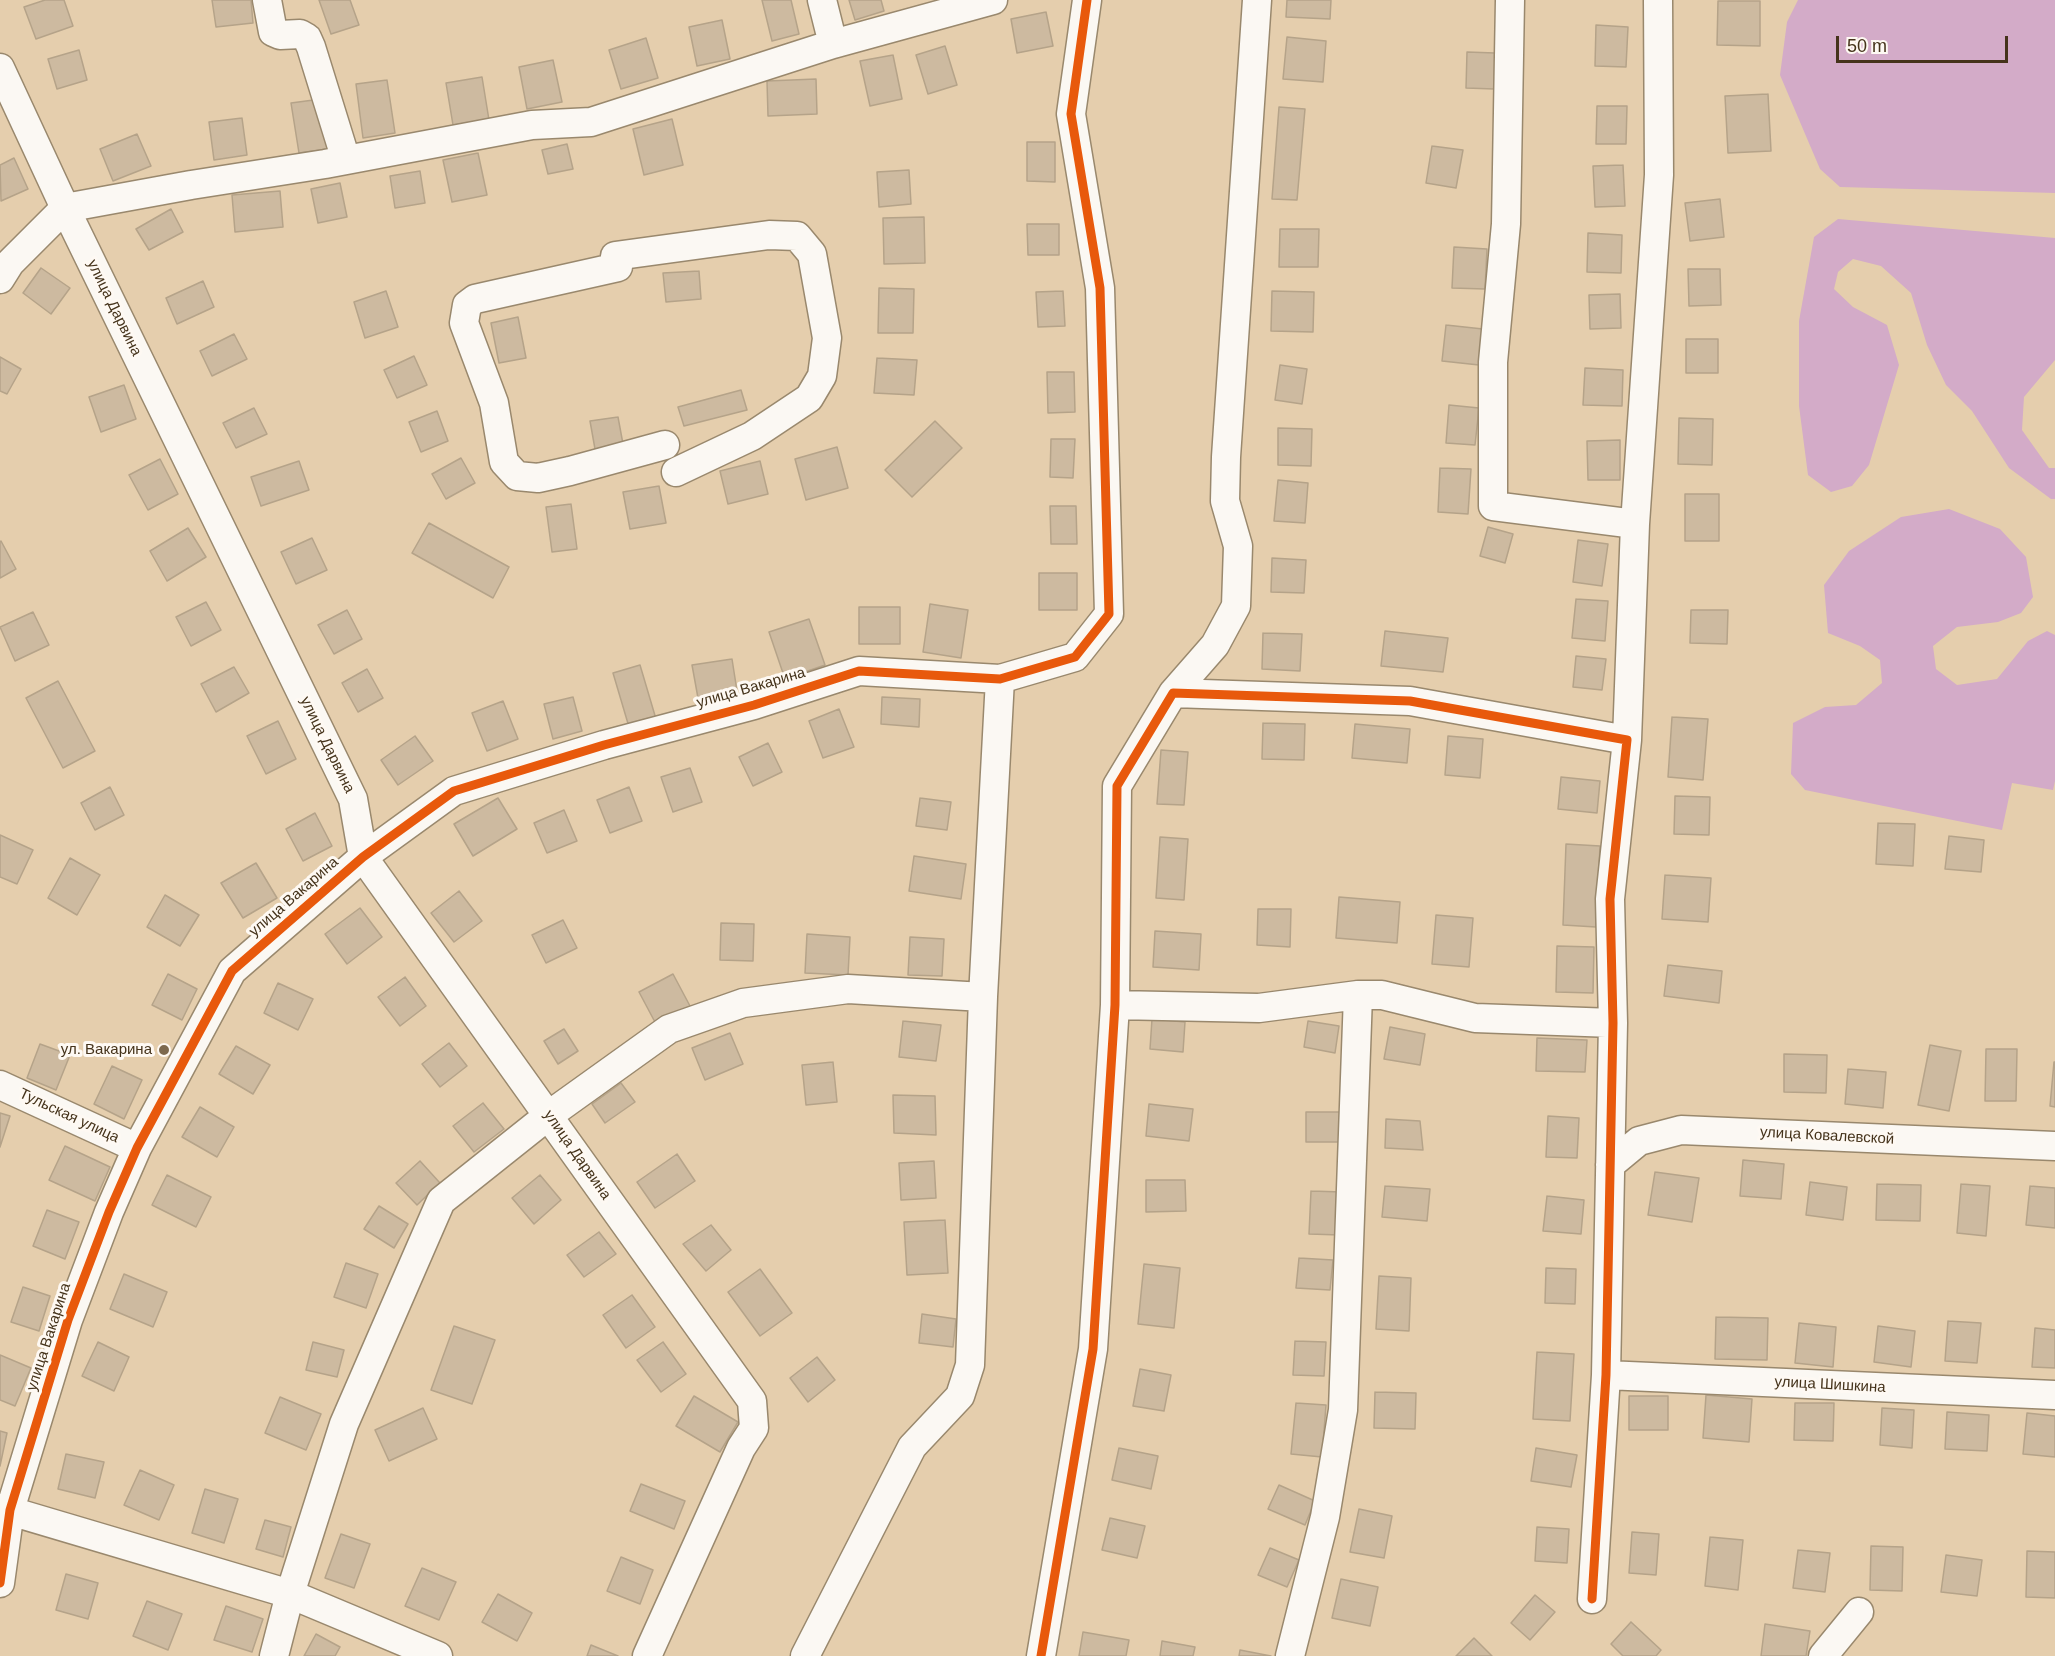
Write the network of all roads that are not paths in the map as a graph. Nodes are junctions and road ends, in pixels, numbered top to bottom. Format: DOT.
graph roads {
  1 [pos="267,0"];
  2 [pos="822,0"];
  3 [pos="993,0"];
  4 [pos="1087,0"];
  5 [pos="1257,0"];
  6 [pos="1510,0"];
  7 [pos="1658,0"];
  8 [pos="833,44"];
  9 [pos="0,68"];
  10 [pos="346,160"];
  11 [pos="65,208"];
  12 [pos="0,279"];
  13 [pos="665,445"];
  14 [pos="676,472"];
  15 [pos="1635,524"];
  16 [pos="1000,679"];
  17 [pos="1173,693"];
  18 [pos="1627,740"];
  19 [pos="363,857"];
  20 [pos="1358,995"];
  21 [pos="983,997"];
  22 [pos="1115,1005"];
  23 [pos="1613,1023"];
  24 [pos="0,1085"];
  25 [pos="549,1115"];
  26 [pos="2055,1146"];
  27 [pos="137,1148"];
  28 [pos="1610,1166"];
  29 [pos="1606,1375"];
  30 [pos="2055,1395"];
  31 [pos="5,1509"];
  32 [pos="0,1583"];
  33 [pos="290,1594"];
  34 [pos="1592,1599"];
  35 [pos="1859,1612"];
  36 [pos="274,1656"];
  37 [pos="438,1656"];
  38 [pos="647,1656"];
  39 [pos="805,1656"];
  40 [pos="1041,1656"];
  41 [pos="1290,1656"];
  42 [pos="1823,1656"];
  1 -- 10 [label="street"];
  2 -- 8 [label="street"];
  3 -- 8 [label="street"];
  4 -- 16 [label="street, улица Вакарина"];
  5 -- 17 [label="street"];
  6 -- 15 [label="street"];
  7 -- 15 [label="street"];
  8 -- 10 [label="street"];
  9 -- 11 [label="street, улица Дарвина"];
  10 -- 11 [label="street"];
  11 -- 12 [label="street"];
  11 -- 19 [label="street, улица Дарвина"];
  13 -- 14 [label="street"];
  15 -- 18 [label="street"];
  16 -- 19 [label="street, улица Вакарина"];
  16 -- 21 [label="street"];
  17 -- 18 [label="street"];
  17 -- 22 [label="street"];
  18 -- 23 [label="street"];
  19 -- 25 [label="street, улица Дарвина"];
  19 -- 27 [label="street, улица Вакарина"];
  20 -- 22 [label="street"];
  20 -- 23 [label="street"];
  20 -- 41 [label="street"];
  21 -- 25 [label="street"];
  21 -- 39 [label="street"];
  22 -- 40 [label="street"];
  23 -- 28 [label="street"];
  24 -- 27 [label="street, Тульская улица"];
  25 -- 33 [label="street"];
  25 -- 38 [label="street, улица Дарвина"];
  26 -- 28 [label="street, улица Ковалевской"];
  27 -- 31 [label="street, улица Вакарина"];
  28 -- 29 [label="street"];
  29 -- 30 [label="street, улица Шишкина"];
  29 -- 34 [label="street"];
  31 -- 32 [label="street, улица Вакарина"];
  31 -- 33 [label="street"];
  33 -- 36 [label="street"];
  33 -- 37 [label="street"];
  35 -- 42 [label="street"];
}
